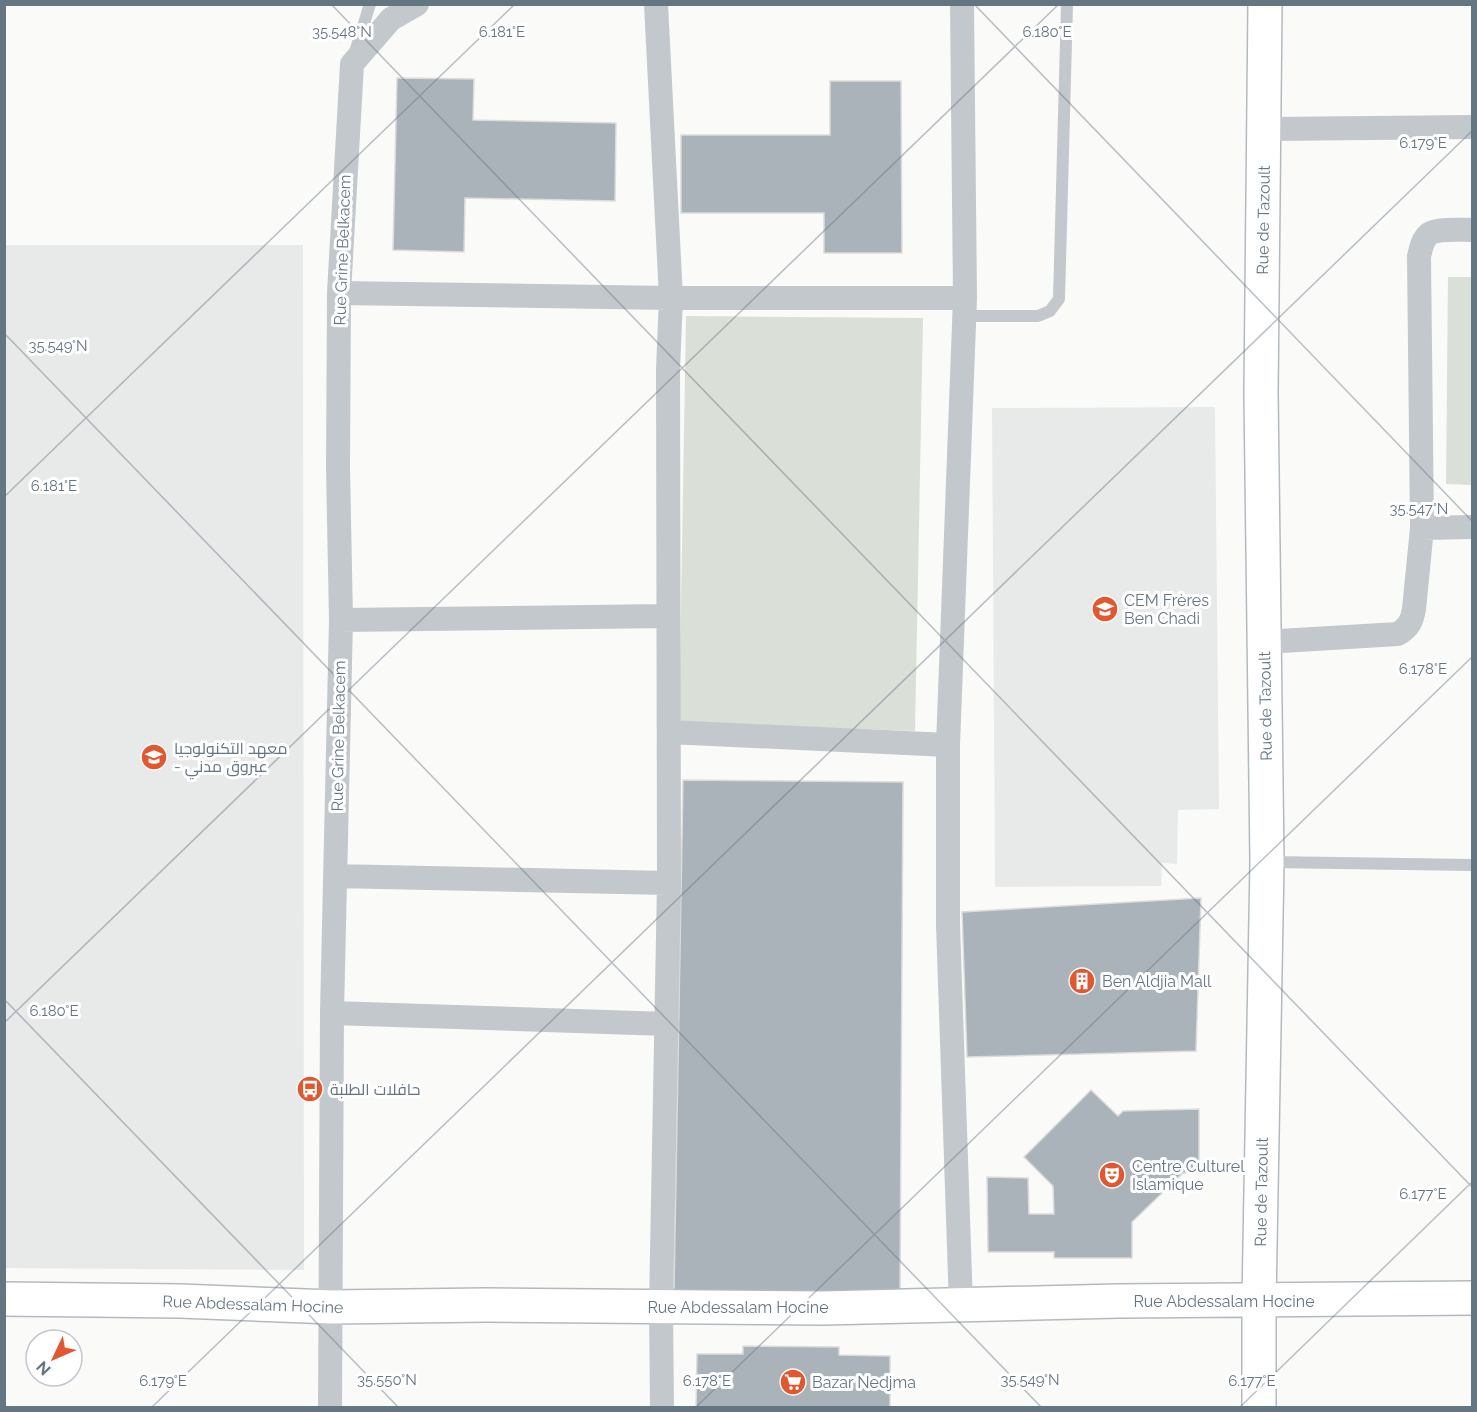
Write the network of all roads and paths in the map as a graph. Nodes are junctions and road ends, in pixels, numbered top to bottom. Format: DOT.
graph roads {
  1 [pos="369,4"];
  2 [pos="417,4"];
  3 [pos="656,4"];
  4 [pos="962,4"];
  5 [pos="1067,4"];
  6 [pos="1265,4"];
  7 [pos="352,64"];
  8 [pos="1473,127"];
  9 [pos="1264,129"];
  10 [pos="1473,230"];
  11 [pos="339,293"];
  12 [pos="671,298"];
  13 [pos="964,307"];
  14 [pos="1473,527"];
  15 [pos="1422,528"];
  16 [pos="668,616"];
  17 [pos="341,620"];
  18 [pos="1264,642"];
  19 [pos="669,732"];
  20 [pos="948,745"];
  21 [pos="1267,862"];
  22 [pos="1473,865"];
  23 [pos="335,876"];
  24 [pos="669,883"];
  25 [pos="332,1012"];
  26 [pos="667,1024"];
  27 [pos="1473,1298"];
  28 [pos="4,1299"];
  29 [pos="1258,1301"];
  30 [pos="961,1306"];
  31 [pos="332,1307"];
  32 [pos="661,1308"];
  33 [pos="330,1407"];
  34 [pos="662,1407"];
  35 [pos="1259,1407"];
  1 -- 7 [label="lane"];
  2 -- 7 [label="street"];
  3 -- 12 [label="street"];
  4 -- 13 [label="street"];
  5 -- 13 [label="lane"];
  6 -- 9 [label="main road, Rue de Tazoult"];
  7 -- 11 [label="street, Rue Grine Belkacem"];
  8 -- 9 [label="street"];
  9 -- 18 [label="main road, Rue de Tazoult"];
  10 -- 15 [label="street"];
  11 -- 12 [label="street"];
  11 -- 17 [label="street, Rue Grine Belkacem"];
  12 -- 13 [label="street"];
  12 -- 16 [label="street"];
  13 -- 20 [label="street"];
  14 -- 15 [label="street"];
  15 -- 18 [label="street"];
  16 -- 17 [label="street"];
  16 -- 19 [label="street"];
  17 -- 23 [label="street, Rue Grine Belkacem"];
  18 -- 21 [label="main road, Rue de Tazoult"];
  19 -- 20 [label="street"];
  19 -- 24 [label="street"];
  20 -- 30 [label="street"];
  21 -- 22 [label="lane"];
  21 -- 29 [label="main road, Rue de Tazoult"];
  23 -- 24 [label="street"];
  23 -- 25 [label="street, Rue Grine Belkacem"];
  24 -- 26 [label="street"];
  25 -- 26 [label="street"];
  25 -- 31 [label="street, Rue Grine Belkacem"];
  26 -- 32 [label="street"];
  27 -- 29 [label="main road, Rue Abdessalam Hocine"];
  28 -- 31 [label="main road, Rue Abdessalam Hocine"];
  29 -- 30 [label="main road, Rue Abdessalam Hocine"];
  29 -- 35 [label="main road, Rue de Tazoult"];
  30 -- 32 [label="main road, Rue Abdessalam Hocine"];
  31 -- 32 [label="main road, Rue Abdessalam Hocine"];
  31 -- 33 [label="street, Rue Grine Belkacem"];
  32 -- 34 [label="street"];
}
